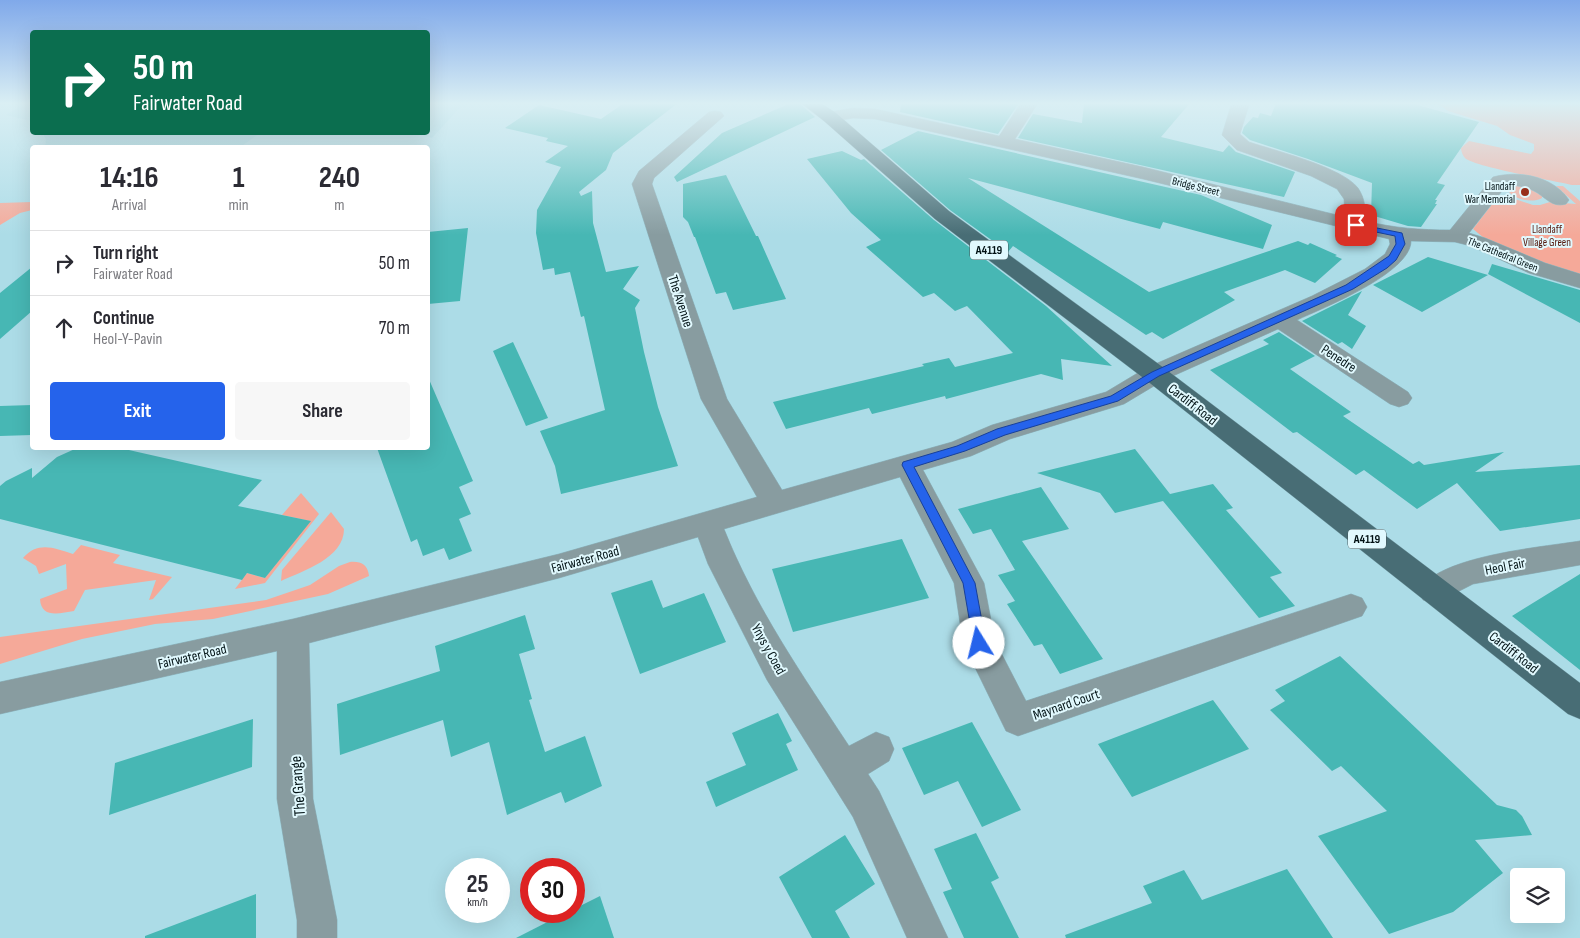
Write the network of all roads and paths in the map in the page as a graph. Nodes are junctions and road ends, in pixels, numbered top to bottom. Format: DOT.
graph roads {
  1 [pos="679,147"];
  2 [pos="863,147"];
  3 [pos="1021,147"];
  4 [pos="1245,147"];
  5 [pos="1559,200"];
  6 [pos="1356,225"];
  7 [pos="1399,234"];
  8 [pos="1456,236"];
  9 [pos="1580,281"];
  10 [pos="1279,319"];
  11 [pos="1155,374"];
  12 [pos="1399,398"];
  13 [pos="907,465"];
  14 [pos="776,503"];
  15 [pos="707,523"];
  16 [pos="1580,552"];
  17 [pos="1434,590"];
  18 [pos="1350,607"];
  19 [pos="293,633"];
  20 [pos="0,698"];
  21 [pos="1580,703"];
  22 [pos="876,749"];
  23 [pos="843,769"];
  24 [pos="318,938"];
  25 [pos="928,938"];
  1 -- 14 [label="street, The Avenue"];
  2 -- 11 [label="main road, Cardiff Road / A4119"];
  3 -- 6 [label="street, Bridge Street"];
  4 -- 6 [label="street"];
  5 -- 8 [label="street, The Cathedral Green"];
  6 -- 7 [label="street, The Cathedral Green"];
  7 -- 8 [label="street, The Cathedral Green"];
  7 -- 10 [label="street, Fairwater Road"];
  8 -- 9 [label="street, The Cathedral Green"];
  10 -- 11 [label="street, Fairwater Road"];
  10 -- 12 [label="street, Penedre"];
  11 -- 13 [label="street, Fairwater Road"];
  11 -- 17 [label="main road, Cardiff Road / A4119"];
  13 -- 14 [label="street, Fairwater Road"];
  13 -- 18 [label="street, Maynard Court"];
  14 -- 15 [label="street, Fairwater Road"];
  15 -- 19 [label="street, Fairwater Road"];
  15 -- 23 [label="street, Ynys y Coed"];
  16 -- 17 [label="street, Heol Fair"];
  17 -- 21 [label="main road, Cardiff Road / A4119"];
  19 -- 20 [label="street, Fairwater Road"];
  19 -- 24 [label="street, The Grange"];
  22 -- 23 [label="street"];
  23 -- 25 [label="street, Ynys y Coed"];
}
